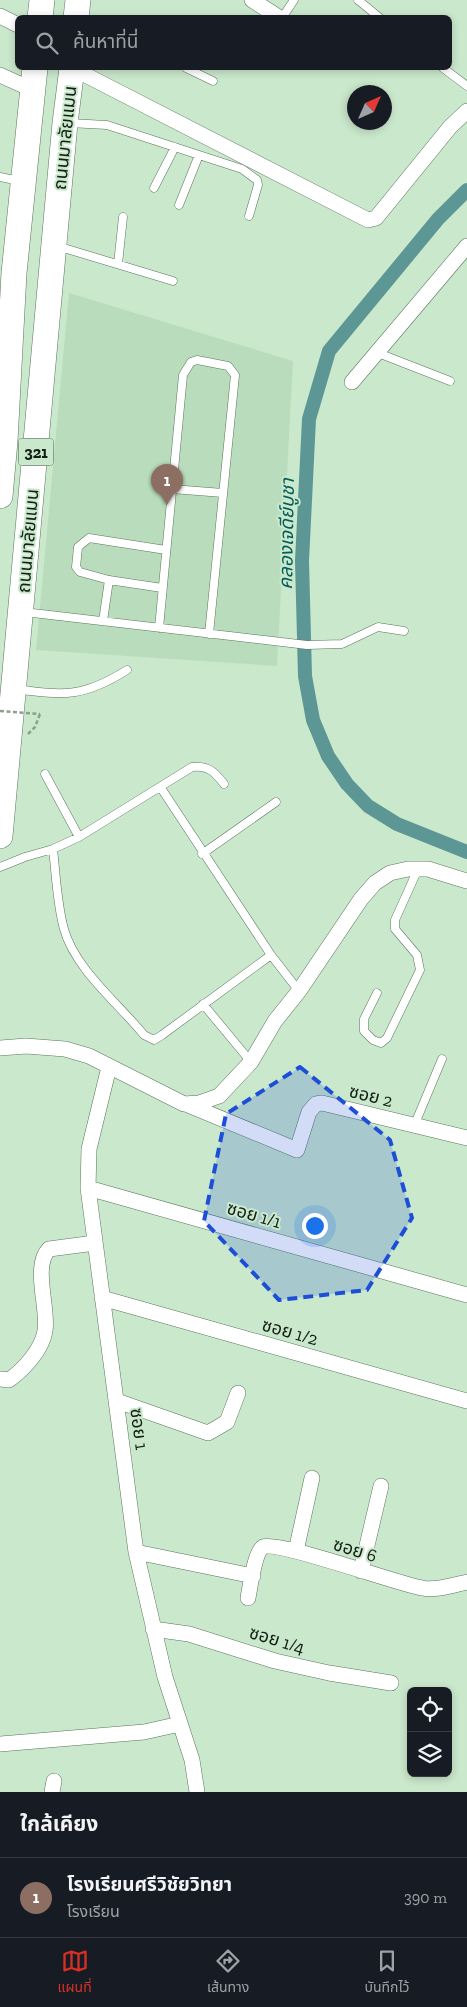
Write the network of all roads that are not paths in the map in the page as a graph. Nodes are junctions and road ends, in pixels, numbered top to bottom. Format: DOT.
graph roads {
  1 [pos="42,0"];
  2 [pos="252,0"];
  3 [pos="294,0"];
  4 [pos="358,0"];
  5 [pos="40,15"];
  6 [pos="276,15"];
  7 [pos="283,15"];
  8 [pos="376,15"];
  9 [pos="0,16"];
  10 [pos="15,24"];
  11 [pos="72,70"];
  12 [pos="76,70"];
  13 [pos="190,70"];
  14 [pos="446,70"];
  15 [pos="0,75"];
  16 [pos="34,79"];
  17 [pos="213,81"];
  18 [pos="467,86"];
  19 [pos="467,112"];
  20 [pos="65,123"];
  21 [pos="175,147"];
  22 [pos="199,155"];
  23 [pos="12,179"];
  24 [pos="154,188"];
  25 [pos="180,205"];
  26 [pos="249,216"];
  27 [pos="123,217"];
  28 [pos="55,246"];
  29 [pos="464,255"];
  30 [pos="118,264"];
  31 [pos="7,271"];
  32 [pos="173,281"];
  33 [pos="5,337"];
  34 [pos="378,353"];
  35 [pos="450,381"];
  36 [pos="352,382"];
  37 [pos="3,440"];
  38 [pos="172,489"];
  39 [pos="223,493"];
  40 [pos="0,496"];
  41 [pos="166,550"];
  42 [pos="108,580"];
  43 [pos="162,588"];
  44 [pos="21,612"];
  45 [pos="103,621"];
  46 [pos="159,628"];
  47 [pos="404,631"];
  48 [pos="209,634"];
  49 [pos="128,670"];
  50 [pos="14,688"];
  51 [pos="45,774"];
  52 [pos="224,784"];
  53 [pos="161,788"];
  54 [pos="276,802"];
  55 [pos="0,836"];
  56 [pos="79,837"];
  57 [pos="53,849"];
  58 [pos="202,854"];
  59 [pos="0,867"];
  60 [pos="418,869"];
  61 [pos="467,881"];
  62 [pos="271,955"];
  63 [pos="299,991"];
  64 [pos="377,992"];
  65 [pos="203,1004"];
  66 [pos="0,1048"];
  67 [pos="442,1059"];
  68 [pos="251,1062"];
  69 [pos="109,1067"];
  70 [pos="184,1104"];
  71 [pos="414,1126"];
  72 [pos="467,1138"];
  73 [pos="88,1188"];
  74 [pos="95,1243"];
  75 [pos="467,1295"];
  76 [pos="102,1298"];
  77 [pos="0,1379"];
  78 [pos="238,1393"];
  79 [pos="117,1401"];
  80 [pos="467,1401"];
  81 [pos="312,1478"];
  82 [pos="381,1486"];
  83 [pos="296,1551"];
  84 [pos="136,1552"];
  85 [pos="361,1571"];
  86 [pos="253,1576"];
  87 [pos="467,1582"];
  88 [pos="248,1598"];
  89 [pos="153,1629"];
  90 [pos="391,1683"];
  91 [pos="180,1724"];
  92 [pos="0,1744"];
  93 [pos="197,1792"];
  1 -- 5 [label="highway"];
  2 -- 6 [label="street"];
  3 -- 7 [label="lane"];
  4 -- 8 [label="lane"];
  9 -- 10 [label="street"];
  11 -- 20 [label="highway, ถนนมาลัยแมน / 321"];
  12 -- 19 [label="street"];
  13 -- 17 [label="lane"];
  14 -- 18 [label="lane"];
  15 -- 16 [label="street"];
  16 -- 23 [label="highway, ถนนมาลัยแมน / 321"];
  20 -- 21 [label="lane"];
  20 -- 28 [label="highway, ถนนมาลัยแมน / 321"];
  21 -- 22 [label="lane"];
  21 -- 24 [label="lane"];
  22 -- 25 [label="lane"];
  22 -- 26 [label="lane"];
  23 -- 31 [label="highway, ถนนมาลัยแมน / 321"];
  27 -- 30 [label="lane"];
  28 -- 30 [label="lane"];
  28 -- 44 [label="highway, ถนนมาลัยแมน / 321"];
  29 -- 34 [label="street"];
  30 -- 32 [label="lane"];
  31 -- 33 [label="highway, ถนนมาลัยแมน / 321"];
  33 -- 37 [label="highway, ถนนมาลัยแมน / 321"];
  34 -- 35 [label="lane"];
  34 -- 36 [label="street"];
  37 -- 40 [label="highway, ถนนมาลัยแมน / 321"];
  38 -- 39 [label="lane"];
  38 -- 39 [label="lane"];
  38 -- 41 [label="lane"];
  39 -- 48 [label="lane"];
  41 -- 42 [label="lane"];
  41 -- 43 [label="lane"];
  42 -- 43 [label="lane"];
  42 -- 45 [label="lane"];
  43 -- 46 [label="lane"];
  44 -- 45 [label="lane"];
  44 -- 50 [label="highway, ถนนมาลัยแมน / 321"];
  45 -- 46 [label="lane"];
  46 -- 48 [label="lane"];
  47 -- 48 [label="lane"];
  49 -- 50 [label="lane"];
  50 -- 55 [label="highway, ถนนมาลัยแมน / 321"];
  51 -- 56 [label="lane"];
  52 -- 53 [label="lane"];
  53 -- 56 [label="lane"];
  53 -- 58 [label="lane"];
  54 -- 58 [label="lane"];
  56 -- 57 [label="lane"];
  57 -- 59 [label="lane"];
  57 -- 65 [label="lane"];
  58 -- 62 [label="lane"];
  60 -- 61 [label="street"];
  60 -- 63 [label="street"];
  60 -- 64 [label="lane"];
  62 -- 63 [label="lane"];
  62 -- 65 [label="lane"];
  63 -- 68 [label="street"];
  65 -- 68 [label="lane"];
  66 -- 69 [label="street"];
  67 -- 71 [label="lane"];
  68 -- 70 [label="street"];
  69 -- 70 [label="street"];
  69 -- 73 [label="street, ซอย 1"];
  70 -- 71 [label="street, ซอย 2"];
  71 -- 72 [label="street, ซอย 2"];
  73 -- 74 [label="street, ซอย 1"];
  73 -- 75 [label="street, ซอย 1/1"];
  74 -- 76 [label="street, ซอย 1"];
  74 -- 77 [label="street"];
  76 -- 79 [label="street, ซอย 1"];
  76 -- 80 [label="street, ซอย 1/2"];
  78 -- 79 [label="street"];
  79 -- 84 [label="street, ซอย 1"];
  81 -- 83 [label="street"];
  82 -- 85 [label="street"];
  83 -- 85 [label="street, ซอย 6"];
  83 -- 86 [label="street, ซอย 6"];
  84 -- 86 [label="street"];
  84 -- 89 [label="street, ซอย 1"];
  85 -- 87 [label="street, ซอย 6"];
  86 -- 88 [label="street, ซอย 6"];
  89 -- 90 [label="street, ซอย 1/4"];
  89 -- 91 [label="street, ซอย 1"];
  91 -- 92 [label="street"];
  91 -- 93 [label="street, ซอย 1"];
}
